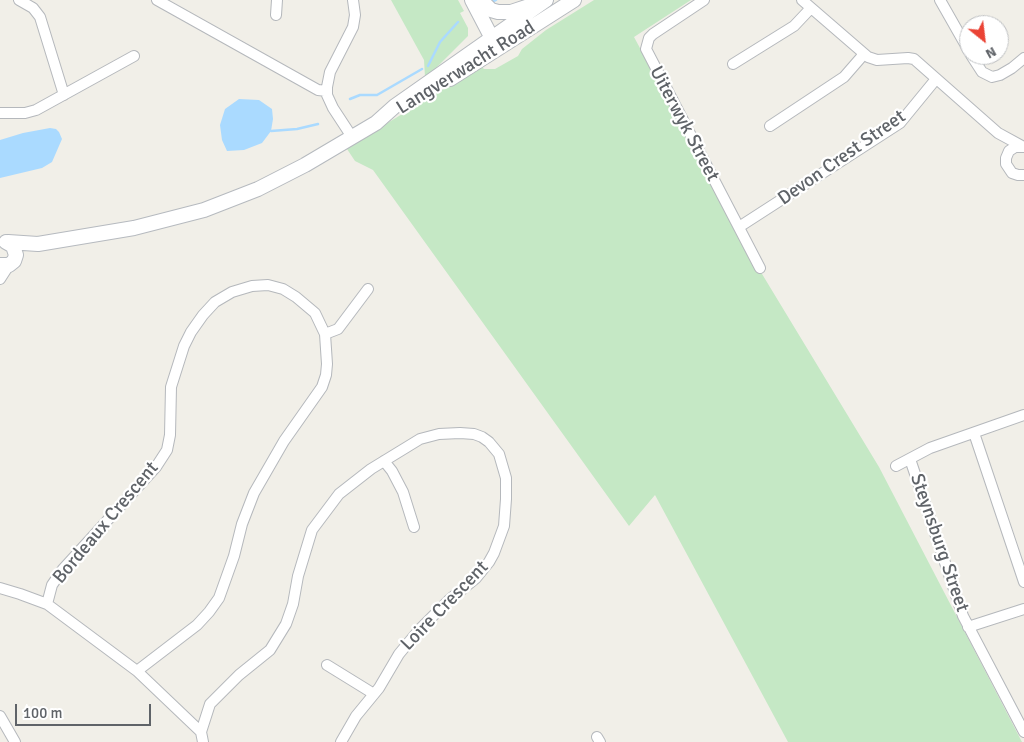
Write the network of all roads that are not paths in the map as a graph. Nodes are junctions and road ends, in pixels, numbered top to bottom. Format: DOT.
graph roads {
  1 [pos="19,0"];
  2 [pos="157,0"];
  3 [pos="277,0"];
  4 [pos="353,0"];
  5 [pos="472,0"];
  6 [pos="481,0"];
  7 [pos="545,0"];
  8 [pos="574,0"];
  9 [pos="704,0"];
  10 [pos="802,0"];
  11 [pos="940,0"];
  12 [pos="811,8"];
  13 [pos="276,15"];
  14 [pos="959,33"];
  15 [pos="495,44"];
  16 [pos="864,54"];
  17 [pos="134,56"];
  18 [pos="1024,58"];
  19 [pos="733,64"];
  20 [pos="977,65"];
  21 [pos="936,80"];
  22 [pos="327,91"];
  23 [pos="64,95"];
  24 [pos="0,113"];
  25 [pos="770,126"];
  26 [pos="998,133"];
  27 [pos="352,137"];
  28 [pos="1023,146"];
  29 [pos="1006,158"];
  30 [pos="1022,177"];
  31 [pos="740,227"];
  32 [pos="4,242"];
  33 [pos="38,244"];
  34 [pos="8,262"];
  35 [pos="760,268"];
  36 [pos="0,279"];
  37 [pos="368,289"];
  38 [pos="325,334"];
  39 [pos="1024,416"];
  40 [pos="974,433"];
  41 [pos="910,459"];
  42 [pos="384,461"];
  43 [pos="896,466"];
  44 [pos="414,527"];
  45 [pos="1020,557"];
  46 [pos="1024,582"];
  47 [pos="0,588"];
  48 [pos="47,604"];
  49 [pos="1024,609"];
  50 [pos="968,627"];
  51 [pos="327,666"];
  52 [pos="138,671"];
  53 [pos="374,694"];
  54 [pos="0,716"];
  55 [pos="1024,732"];
  56 [pos="202,737"];
  57 [pos="15,742"];
  58 [pos="341,742"];
  1 -- 23 [label="street"];
  2 -- 22 [label="street"];
  3 -- 13 [label="street"];
  4 -- 22 [label="street"];
  5 -- 15 [label="street"];
  6 -- 7 [label="street"];
  7 -- 15 [label="street, Langverwacht Road"];
  8 -- 15 [label="street, Langverwacht Road"];
  9 -- 31 [label="street, Uiterwyk Street"];
  10 -- 12 [label="street"];
  11 -- 14 [label="street"];
  12 -- 16 [label="street"];
  12 -- 19 [label="street"];
  15 -- 27 [label="street, Langverwacht Road"];
  16 -- 21 [label="street"];
  16 -- 25 [label="street"];
  17 -- 23 [label="street"];
  18 -- 20 [label="street"];
  21 -- 26 [label="street"];
  21 -- 31 [label="street, Devon Crest Street"];
  22 -- 27 [label="street"];
  23 -- 24 [label="street"];
  26 -- 28 [label="street"];
  26 -- 29 [label="street"];
  27 -- 33 [label="street, Langverwacht Road"];
  28 -- 29 [label="street"];
  29 -- 30 [label="street"];
  31 -- 35 [label="street, Uiterwyk Street"];
  32 -- 33 [label="street, Langverwacht Road"];
  32 -- 34 [label="street"];
  33 -- 34 [label="street, Langverwacht Road"];
  34 -- 36 [label="street"];
  37 -- 38 [label="street"];
  38 -- 48 [label="street, Bordeaux Crescent"];
  38 -- 52 [label="street, Bordeaux Crescent"];
  39 -- 40 [label="street"];
  40 -- 41 [label="street"];
  40 -- 45 [label="street"];
  41 -- 43 [label="street"];
  41 -- 50 [label="street, Steynsburg Street"];
  42 -- 44 [label="street"];
  42 -- 53 [label="street, Loire Crescent"];
  42 -- 56 [label="street, Loire Crescent"];
  45 -- 46 [label="street"];
  47 -- 48 [label="street"];
  48 -- 52 [label="street"];
  49 -- 50 [label="street"];
  50 -- 55 [label="street, Steynsburg Street"];
  51 -- 53 [label="street"];
  52 -- 56 [label="street"];
  53 -- 58 [label="street, Loire Crescent"];
  54 -- 57 [label="street"];
}
